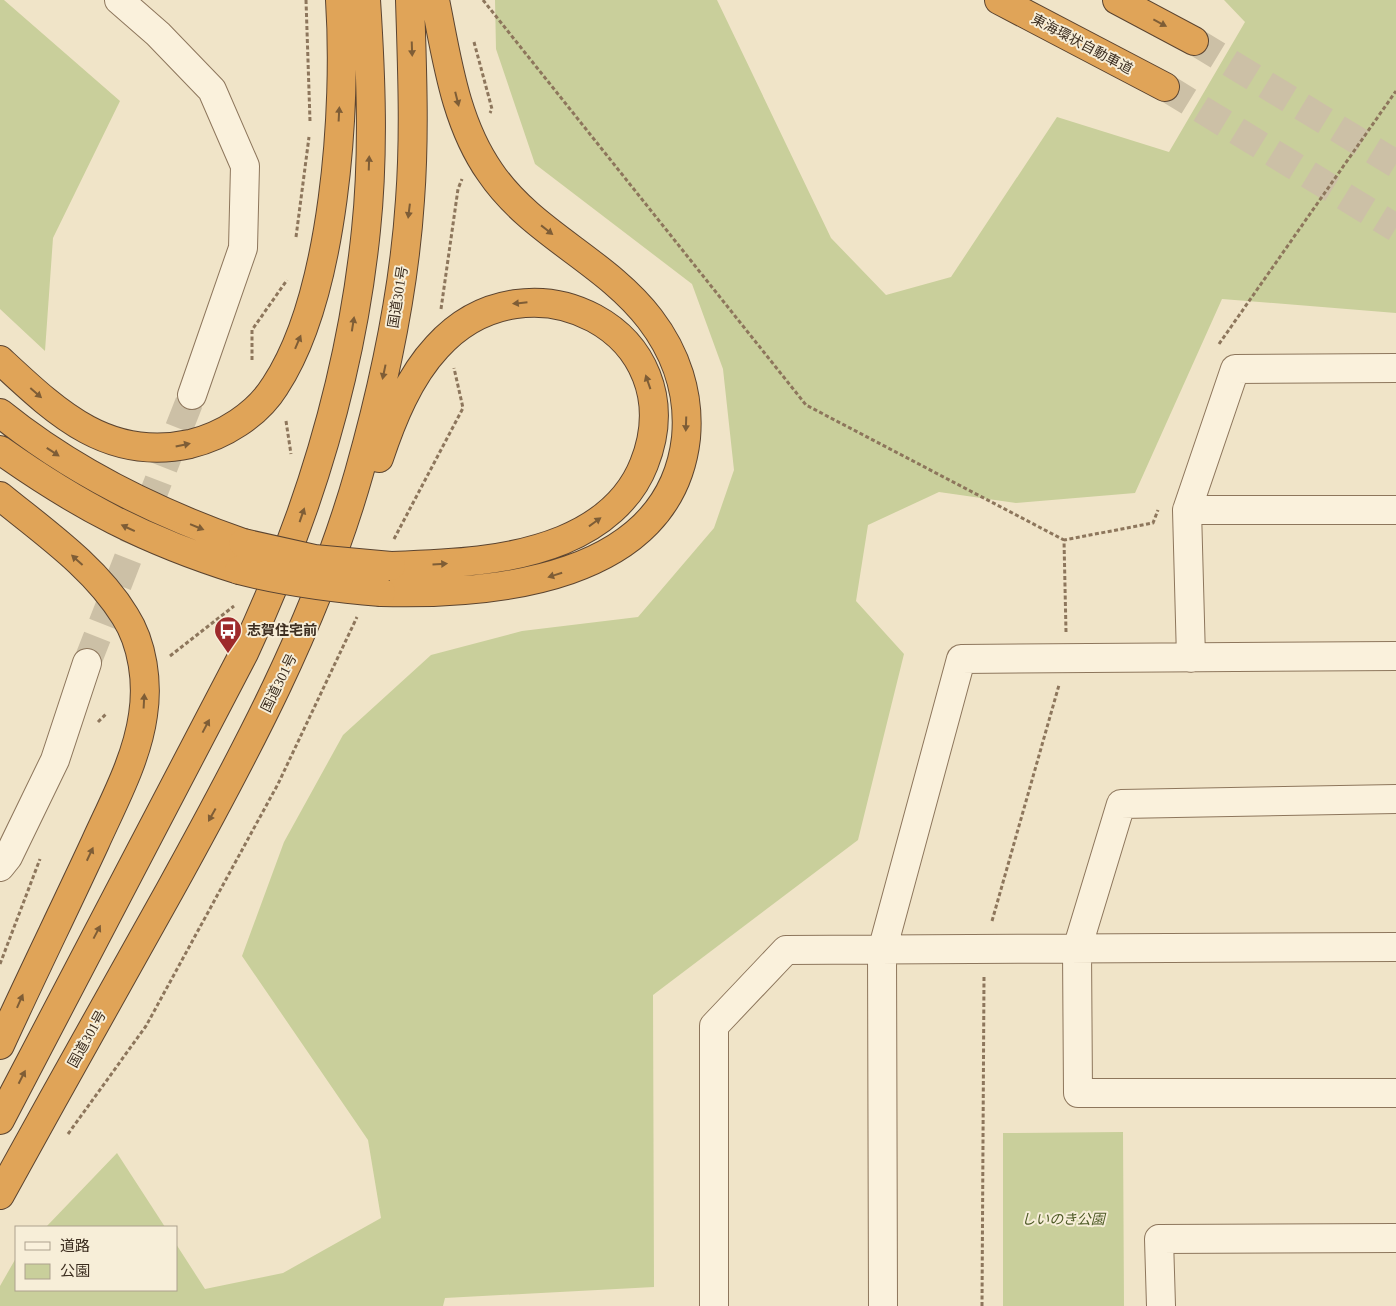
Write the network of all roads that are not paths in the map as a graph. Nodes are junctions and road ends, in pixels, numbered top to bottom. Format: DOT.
graph roads {
  1 [pos="119,0"];
  2 [pos="340,0"];
  3 [pos="366,0"];
  4 [pos="410,0"];
  5 [pos="435,0"];
  6 [pos="1000,0"];
  7 [pos="1121,2"];
  8 [pos="1194,41"];
  9 [pos="1166,87"];
  10 [pos="0,360"];
  11 [pos="1396,368"];
  12 [pos="192,395"];
  13 [pos="0,413"];
  14 [pos="0,450"];
  15 [pos="0,496"];
  16 [pos="1187,510"];
  17 [pos="1396,510"];
  18 [pos="1396,656"];
  19 [pos="1191,658"];
  20 [pos="87,663"];
  21 [pos="227,788"];
  22 [pos="1396,799"];
  23 [pos="0,867"];
  24 [pos="1396,947"];
  25 [pos="1077,949"];
  26 [pos="882,951"];
  27 [pos="0,1045"];
  28 [pos="1396,1093"];
  29 [pos="0,1120"];
  30 [pos="0,1195"];
  31 [pos="1396,1238"];
  32 [pos="714,1306"];
  33 [pos="883,1306"];
  34 [pos="1161,1306"];
  1 -- 12 [label="street"];
  10 -- 2 [label="highway, one-way"];
  29 -- 3 [label="highway, one-way"];
  4 -- 21 [label="highway, 国道301号, one-way"];
  5 -- 14 [label="highway, one-way, bridge"];
  6 -- 9 [label="highway, 東海環状自動車道"];
  7 -- 8 [label="highway, one-way"];
  11 -- 16 [label="street"];
  13 -- 21 [label="highway, one-way, bridge"];
  27 -- 15 [label="highway, one-way"];
  16 -- 17 [label="street"];
  16 -- 19 [label="street"];
  18 -- 19 [label="street"];
  19 -- 26 [label="street"];
  20 -- 23 [label="street"];
  21 -- 30 [label="highway, 国道301号, one-way"];
  22 -- 25 [label="street"];
  24 -- 25 [label="street"];
  25 -- 26 [label="street"];
  25 -- 28 [label="street"];
  26 -- 32 [label="street"];
  26 -- 33 [label="street"];
  31 -- 34 [label="street"];
}
